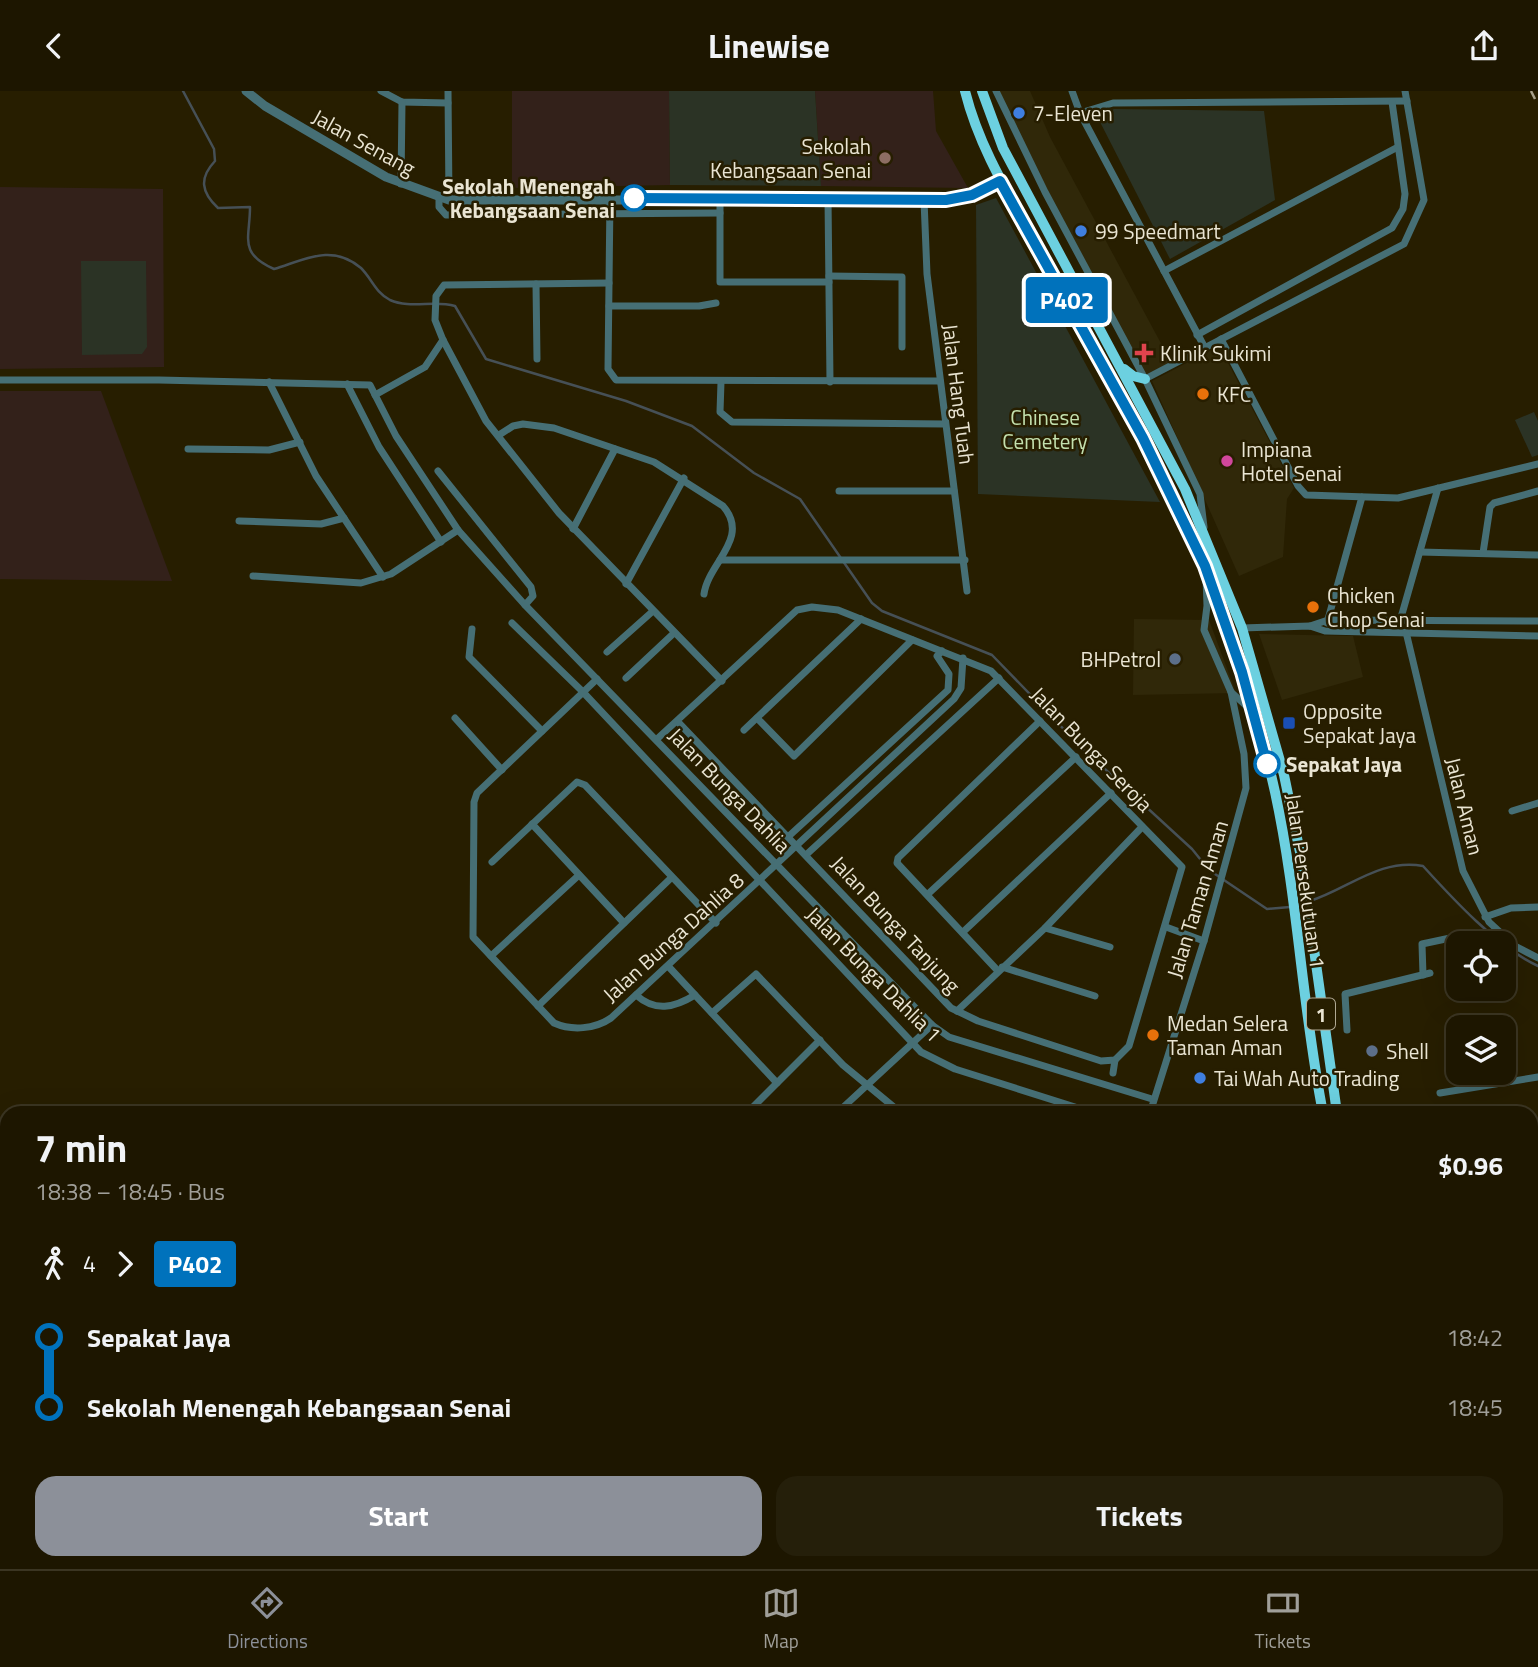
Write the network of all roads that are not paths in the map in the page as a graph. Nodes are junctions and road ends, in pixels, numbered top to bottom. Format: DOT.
graph roads {
  1 [pos="246,91"];
  2 [pos="381,91"];
  3 [pos="448,91"];
  4 [pos="965,91"];
  5 [pos="982,91"];
  6 [pos="996,91"];
  7 [pos="1072,91"];
  8 [pos="1405,91"];
  9 [pos="1407,101"];
  10 [pos="401,102"];
  11 [pos="1392,102"];
  12 [pos="448,103"];
  13 [pos="1080,113"];
  14 [pos="1396,148"];
  15 [pos="1000,181"];
  16 [pos="401,185"];
  17 [pos="610,198"];
  18 [pos="828,198"];
  19 [pos="444,199"];
  20 [pos="720,199"];
  21 [pos="923,201"];
  22 [pos="609,213"];
  23 [pos="720,213"];
  24 [pos="1164,271"];
  25 [pos="829,279"];
  26 [pos="609,283"];
  27 [pos="536,284"];
  28 [pos="716,303"];
  29 [pos="609,306"];
  30 [pos="1198,335"];
  31 [pos="1221,339"];
  32 [pos="443,340"];
  33 [pos="902,347"];
  34 [pos="1205,348"];
  35 [pos="537,359"];
  36 [pos="1117,362"];
  37 [pos="1145,379"];
  38 [pos="0,380"];
  39 [pos="940,381"];
  40 [pos="269,382"];
  41 [pos="721,382"];
  42 [pos="830,382"];
  43 [pos="347,384"];
  44 [pos="373,391"];
  45 [pos="945,424"];
  46 [pos="499,435"];
  47 [pos="300,442"];
  48 [pos="188,449"];
  49 [pos="615,449"];
  50 [pos="1538,464"];
  51 [pos="438,471"];
  52 [pos="684,478"];
  53 [pos="1438,488"];
  54 [pos="839,491"];
  55 [pos="954,491"];
  56 [pos="1538,491"];
  57 [pos="1362,497"];
  58 [pos="344,518"];
  59 [pos="239,521"];
  60 [pos="573,529"];
  61 [pos="458,530"];
  62 [pos="1204,533"];
  63 [pos="441,542"];
  64 [pos="1420,552"];
  65 [pos="1483,553"];
  66 [pos="1538,555"];
  67 [pos="720,560"];
  68 [pos="965,560"];
  69 [pos="1205,566"];
  70 [pos="253,576"];
  71 [pos="383,577"];
  72 [pos="626,584"];
  73 [pos="967,591"];
  74 [pos="704,594"];
  75 [pos="525,605"];
  76 [pos="653,611"];
  77 [pos="861,619"];
  78 [pos="1328,621"];
  79 [pos="1400,621"];
  80 [pos="1538,621"];
  81 [pos="512,623"];
  82 [pos="1310,626"];
  83 [pos="1242,628"];
  84 [pos="472,629"];
  85 [pos="1325,631"];
  86 [pos="1406,632"];
  87 [pos="674,633"];
  88 [pos="1538,636"];
  89 [pos="912,640"];
  90 [pos="607,652"];
  91 [pos="942,652"];
  92 [pos="963,658"];
  93 [pos="626,678"];
  94 [pos="999,678"];
  95 [pos="597,679"];
  96 [pos="722,681"];
  97 [pos="582,691"];
  98 [pos="1231,692"];
  99 [pos="1252,712"];
  100 [pos="455,718"];
  101 [pos="757,718"];
  102 [pos="1040,721"];
  103 [pos="678,722"];
  104 [pos="744,730"];
  105 [pos="542,731"];
  106 [pos="657,739"];
  107 [pos="1076,757"];
  108 [pos="502,770"];
  109 [pos="1111,793"];
  110 [pos="1538,803"];
  111 [pos="1512,811"];
  112 [pos="531,824"];
  113 [pos="1142,827"];
  114 [pos="789,836"];
  115 [pos="799,846"];
  116 [pos="807,854"];
  117 [pos="492,862"];
  118 [pos="778,866"];
  119 [pos="579,875"];
  120 [pos="671,878"];
  121 [pos="760,882"];
  122 [pos="928,894"];
  123 [pos="1538,907"];
  124 [pos="1485,917"];
  125 [pos="624,923"];
  126 [pos="716,923"];
  127 [pos="1166,927"];
  128 [pos="1045,928"];
  129 [pos="963,932"];
  130 [pos="1446,939"];
  131 [pos="1204,941"];
  132 [pos="1110,947"];
  133 [pos="491,956"];
  134 [pos="1538,958"];
  135 [pos="668,966"];
  136 [pos="1000,969"];
  137 [pos="636,995"];
  138 [pos="695,995"];
  139 [pos="1095,996"];
  140 [pos="538,1006"];
  141 [pos="957,1011"];
  142 [pos="712,1013"];
  143 [pos="932,1025"];
  144 [pos="1347,1030"];
  145 [pos="820,1041"];
  146 [pos="912,1044"];
  147 [pos="1115,1060"];
  148 [pos="1113,1073"];
  149 [pos="1538,1077"];
  150 [pos="777,1083"];
  151 [pos="866,1085"];
  152 [pos="1440,1093"];
  153 [pos="1152,1099"];
  154 [pos="754,1106"];
  155 [pos="844,1106"];
  156 [pos="892,1106"];
  157 [pos="1072,1106"];
  158 [pos="1151,1106"];
  159 [pos="1322,1106"];
  160 [pos="1335,1106"];
  1 -- 16 [label="street, Jalan Senang"];
  2 -- 10 [label="street"];
  3 -- 12 [label="street, Jalan Senang"];
  4 -- 15 [label="highway, Jalan Persekutuan 1 / 1"];
  5 -- 36 [label="highway, Jalan Persekutuan 1 / 1"];
  6 -- 37 [label="street"];
  7 -- 13 [label="street"];
  8 -- 9 [label="street"];
  9 -- 11 [label="street"];
  9 -- 31 [label="street"];
  10 -- 12 [label="street"];
  10 -- 16 [label="street"];
  11 -- 13 [label="street"];
  11 -- 14 [label="street"];
  12 -- 19 [label="street, Jalan Senang"];
  13 -- 24 [label="street"];
  14 -- 24 [label="street"];
  14 -- 30 [label="street"];
  15 -- 21 [label="street"];
  15 -- 69 [label="highway, Jalan Persekutuan 1 / 1"];
  16 -- 19 [label="street, Jalan Senang"];
  17 -- 19 [label="street"];
  17 -- 20 [label="street"];
  17 -- 22 [label="street"];
  18 -- 20 [label="street"];
  18 -- 21 [label="street"];
  18 -- 25 [label="street"];
  19 -- 22 [label="street"];
  20 -- 23 [label="street"];
  21 -- 39 [label="street, Jalan Hang Tuah"];
  22 -- 23 [label="street"];
  22 -- 26 [label="street"];
  23 -- 25 [label="street"];
  24 -- 30 [label="street"];
  25 -- 33 [label="street"];
  25 -- 42 [label="street"];
  26 -- 27 [label="street"];
  26 -- 29 [label="street"];
  27 -- 32 [label="street"];
  27 -- 35 [label="street"];
  28 -- 29 [label="street"];
  29 -- 41 [label="street"];
  30 -- 34 [label="street"];
  31 -- 34 [label="street"];
  31 -- 57 [label="street"];
  32 -- 44 [label="street"];
  32 -- 46 [label="street"];
  34 -- 37 [label="street"];
  36 -- 37 [label="highway"];
  36 -- 62 [label="highway, Jalan Persekutuan 1 / 1"];
  37 -- 62 [label="street"];
  38 -- 40 [label="street"];
  39 -- 42 [label="street"];
  39 -- 45 [label="street, Jalan Hang Tuah"];
  40 -- 43 [label="street"];
  40 -- 47 [label="street"];
  41 -- 42 [label="street"];
  41 -- 45 [label="street"];
  43 -- 44 [label="street"];
  43 -- 63 [label="street"];
  44 -- 61 [label="street, Jalan Bunga Dahlia"];
  45 -- 55 [label="street, Jalan Hang Tuah"];
  46 -- 49 [label="street"];
  46 -- 60 [label="street"];
  47 -- 48 [label="street"];
  47 -- 58 [label="street"];
  49 -- 52 [label="street"];
  49 -- 60 [label="street"];
  50 -- 53 [label="street"];
  51 -- 75 [label="street"];
  52 -- 67 [label="street"];
  52 -- 72 [label="street"];
  53 -- 57 [label="street"];
  53 -- 64 [label="street"];
  54 -- 55 [label="street"];
  55 -- 68 [label="street, Jalan Hang Tuah"];
  56 -- 65 [label="street"];
  57 -- 78 [label="street"];
  58 -- 59 [label="street"];
  58 -- 71 [label="street"];
  60 -- 72 [label="street"];
  61 -- 63 [label="street"];
  61 -- 75 [label="street, Jalan Bunga Dahlia"];
  62 -- 83 [label="highway, Jalan Persekutuan 1 / 1"];
  63 -- 71 [label="street"];
  64 -- 65 [label="street"];
  64 -- 79 [label="street"];
  65 -- 66 [label="street"];
  67 -- 68 [label="street"];
  67 -- 74 [label="street"];
  68 -- 73 [label="street, Jalan Hang Tuah"];
  69 -- 98 [label="street"];
  69 -- 99 [label="highway, Jalan Persekutuan 1 / 1"];
  70 -- 71 [label="street"];
  72 -- 76 [label="street"];
  75 -- 95 [label="street, Jalan Bunga Dahlia"];
  76 -- 87 [label="street"];
  76 -- 90 [label="street"];
  77 -- 89 [label="street, Jalan Bunga Seroja"];
  77 -- 96 [label="street, Jalan Bunga Seroja"];
  77 -- 101 [label="street"];
  78 -- 79 [label="street"];
  78 -- 82 [label="street"];
  78 -- 85 [label="street"];
  79 -- 80 [label="street"];
  81 -- 97 [label="street, Jalan Bunga Dahlia 1"];
  82 -- 83 [label="street"];
  82 -- 85 [label="street"];
  83 -- 160 [label="highway, Jalan Persekutuan 1 / 1"];
  84 -- 105 [label="street"];
  85 -- 86 [label="street"];
  86 -- 88 [label="street"];
  86 -- 124 [label="street, Jalan Aman"];
  87 -- 93 [label="street"];
  87 -- 96 [label="street"];
  89 -- 91 [label="street, Jalan Bunga Seroja"];
  89 -- 101 [label="street"];
  91 -- 92 [label="street, Jalan Bunga Seroja"];
  91 -- 114 [label="street"];
  92 -- 94 [label="street, Jalan Bunga Seroja"];
  92 -- 115 [label="street, Jalan Bunga Dahlia 8"];
  94 -- 102 [label="street, Jalan Bunga Seroja"];
  94 -- 116 [label="street"];
  95 -- 97 [label="street, Jalan Bunga Dahlia 8"];
  95 -- 106 [label="street, Jalan Bunga Dahlia"];
  96 -- 103 [label="street"];
  97 -- 105 [label="street, Jalan Bunga Dahlia 8"];
  97 -- 121 [label="street, Jalan Bunga Dahlia 1"];
  98 -- 99 [label="street"];
  98 -- 131 [label="street, Jalan Taman Aman"];
  99 -- 159 [label="highway, Jalan Persekutuan 1 / 1"];
  100 -- 108 [label="street"];
  101 -- 104 [label="street"];
  102 -- 107 [label="street, Jalan Bunga Seroja"];
  102 -- 122 [label="street"];
  103 -- 106 [label="street"];
  103 -- 114 [label="street, Jalan Bunga Tanjung"];
  105 -- 108 [label="street, Jalan Bunga Dahlia 8"];
  106 -- 118 [label="street, Jalan Bunga Dahlia"];
  107 -- 109 [label="street, Jalan Bunga Seroja"];
  107 -- 122 [label="street"];
  108 -- 133 [label="street, Jalan Bunga Dahlia 8"];
  109 -- 113 [label="street, Jalan Bunga Seroja"];
  109 -- 129 [label="street"];
  110 -- 111 [label="street"];
  112 -- 117 [label="street"];
  112 -- 119 [label="street"];
  112 -- 120 [label="street"];
  113 -- 127 [label="street, Jalan Bunga Seroja"];
  113 -- 128 [label="street"];
  114 -- 115 [label="street, Jalan Bunga Tanjung"];
  115 -- 116 [label="street, Jalan Bunga Tanjung"];
  115 -- 118 [label="street, Jalan Bunga Dahlia 8"];
  116 -- 141 [label="street, Jalan Bunga Tanjung"];
  118 -- 121 [label="street, Jalan Bunga Dahlia 8"];
  118 -- 143 [label="street, Jalan Bunga Dahlia"];
  119 -- 125 [label="street"];
  119 -- 133 [label="street"];
  120 -- 125 [label="street"];
  120 -- 126 [label="street"];
  121 -- 126 [label="street, Jalan Bunga Dahlia 8"];
  121 -- 146 [label="street, Jalan Bunga Dahlia 1"];
  122 -- 129 [label="street"];
  123 -- 124 [label="street"];
  124 -- 134 [label="street, Jalan Aman"];
  125 -- 140 [label="street"];
  126 -- 135 [label="street, Jalan Bunga Dahlia 8"];
  127 -- 131 [label="street"];
  127 -- 147 [label="street, Jalan Bunga Seroja"];
  128 -- 132 [label="street"];
  128 -- 136 [label="street"];
  129 -- 136 [label="street"];
  130 -- 144 [label="street"];
  131 -- 153 [label="street, Jalan Taman Aman"];
  133 -- 140 [label="street, Jalan Bunga Dahlia 8"];
  135 -- 137 [label="street, Jalan Bunga Dahlia 8"];
  135 -- 138 [label="street"];
  136 -- 139 [label="street"];
  136 -- 141 [label="street"];
  137 -- 138 [label="street"];
  137 -- 140 [label="street, Jalan Bunga Dahlia 8"];
  138 -- 142 [label="street"];
  141 -- 147 [label="street, Jalan Bunga Tanjung"];
  142 -- 145 [label="street"];
  142 -- 150 [label="street"];
  143 -- 146 [label="street"];
  143 -- 153 [label="street, Jalan Bunga Dahlia"];
  145 -- 150 [label="street"];
  145 -- 151 [label="street"];
  146 -- 151 [label="street"];
  146 -- 157 [label="street, Jalan Bunga Dahlia 1"];
  147 -- 148 [label="street"];
  149 -- 152 [label="street"];
  150 -- 154 [label="street"];
  151 -- 155 [label="street"];
  151 -- 156 [label="street"];
  153 -- 158 [label="street, Jalan Taman Aman"];
}
